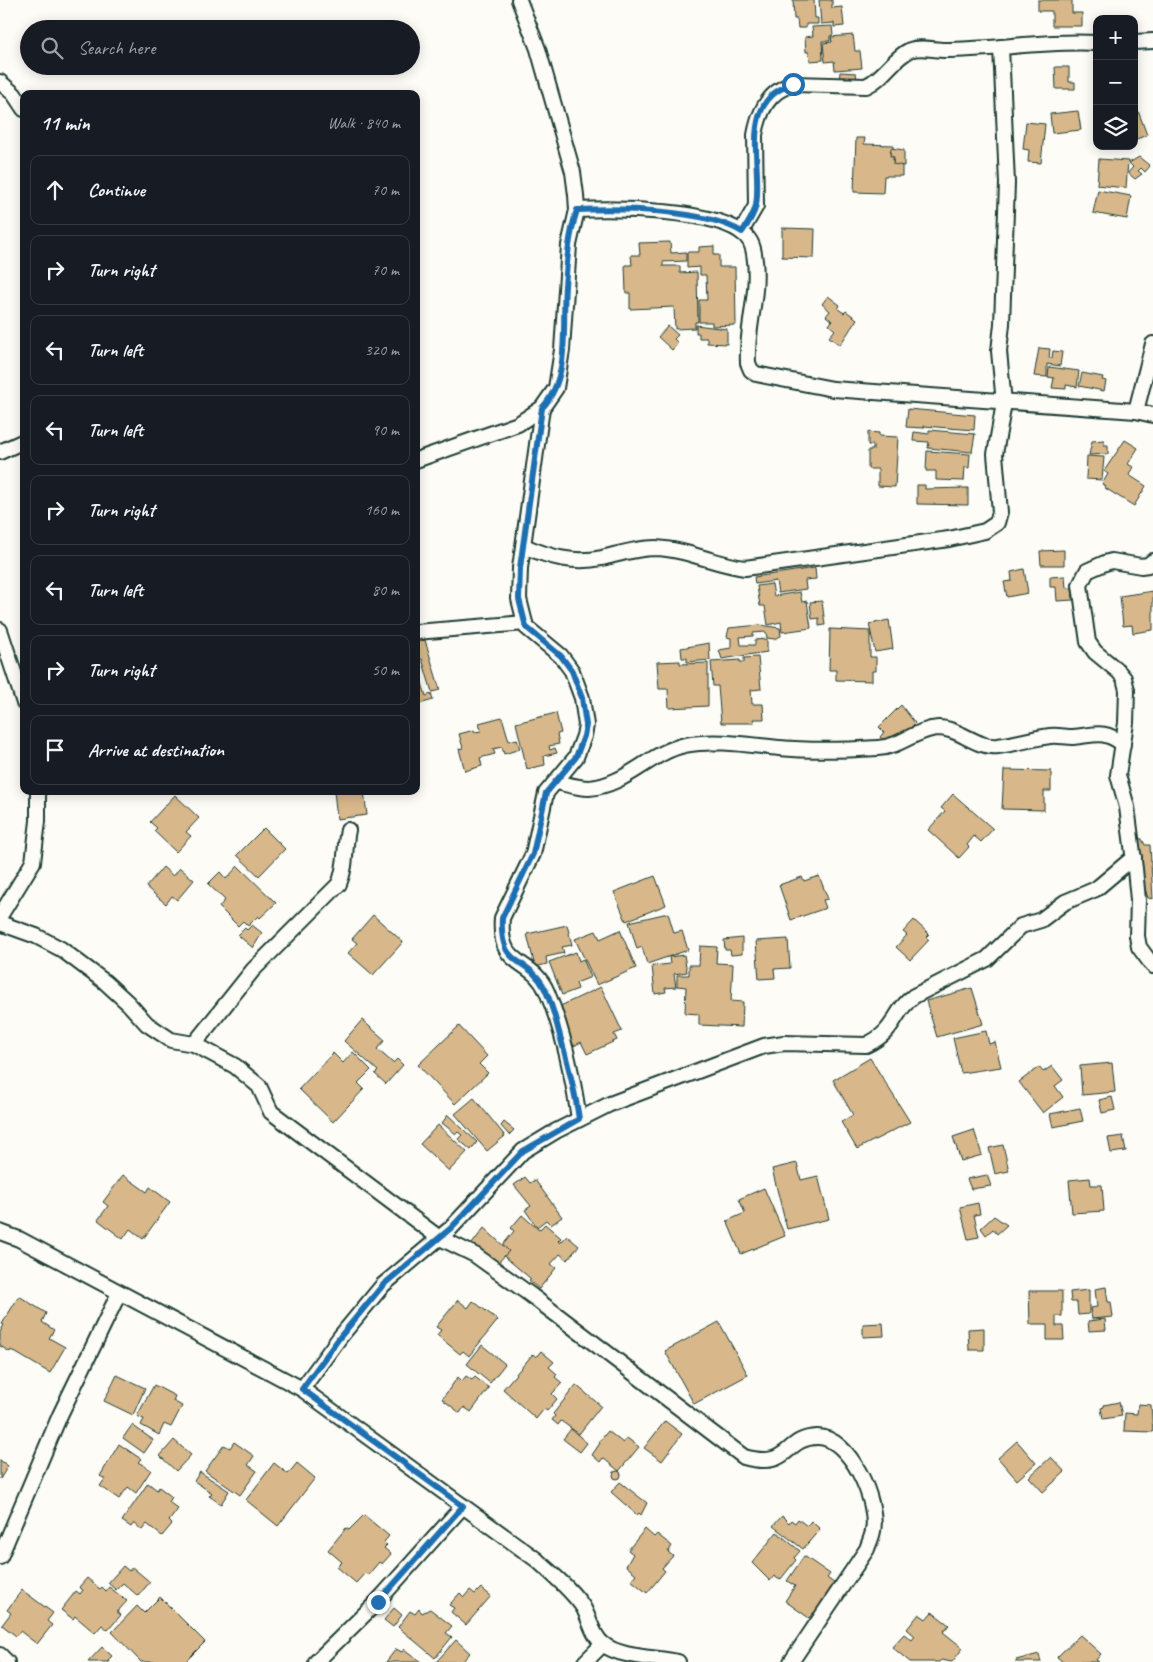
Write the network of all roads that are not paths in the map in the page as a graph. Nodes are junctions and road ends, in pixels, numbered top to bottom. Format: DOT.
graph roads {
  1 [pos="519,0"];
  2 [pos="1153,41"];
  3 [pos="1138,42"];
  4 [pos="1093,43"];
  5 [pos="1002,47"];
  6 [pos="0,82"];
  7 [pos="20,103"];
  8 [pos="577,210"];
  9 [pos="742,232"];
  10 [pos="1153,344"];
  11 [pos="1004,403"];
  12 [pos="542,408"];
  13 [pos="1136,411"];
  14 [pos="1153,415"];
  15 [pos="20,443"];
  16 [pos="0,452"];
  17 [pos="420,459"];
  18 [pos="524,546"];
  19 [pos="1153,561"];
  20 [pos="525,623"];
  21 [pos="0,630"];
  22 [pos="420,632"];
  23 [pos="20,691"];
  24 [pos="1123,744"];
  25 [pos="556,782"];
  26 [pos="38,795"];
  27 [pos="348,830"];
  28 [pos="1134,857"];
  29 [pos="0,916"];
  30 [pos="0,923"];
  31 [pos="1153,966"];
  32 [pos="194,1044"];
  33 [pos="579,1119"];
  34 [pos="0,1232"];
  35 [pos="438,1237"];
  36 [pos="119,1293"];
  37 [pos="302,1389"];
  38 [pos="463,1506"];
  39 [pos="0,1558"];
  40 [pos="606,1645"];
  41 [pos="0,1656"];
  42 [pos="7,1662"];
  43 [pos="316,1662"];
  44 [pos="585,1662"];
  45 [pos="618,1662"];
  46 [pos="678,1662"];
  47 [pos="791,1662"];
  1 -- 8 [label="street"];
  2 -- 3 [label="street"];
  4 -- 5 [label="street"];
  5 -- 9 [label="street"];
  5 -- 11 [label="street"];
  6 -- 7 [label="street"];
  8 -- 9 [label="street"];
  8 -- 12 [label="street"];
  9 -- 11 [label="street"];
  10 -- 13 [label="street"];
  11 -- 13 [label="street"];
  11 -- 18 [label="street"];
  12 -- 17 [label="street"];
  12 -- 18 [label="street"];
  13 -- 14 [label="street"];
  15 -- 16 [label="street"];
  18 -- 20 [label="street"];
  19 -- 24 [label="street"];
  20 -- 22 [label="street"];
  20 -- 25 [label="street"];
  21 -- 23 [label="street"];
  24 -- 25 [label="street"];
  24 -- 28 [label="street"];
  25 -- 33 [label="street"];
  26 -- 29 [label="street"];
  27 -- 32 [label="street"];
  28 -- 31 [label="street"];
  28 -- 33 [label="street"];
  30 -- 32 [label="street"];
  32 -- 35 [label="street"];
  33 -- 35 [label="street"];
  34 -- 36 [label="street"];
  35 -- 37 [label="street"];
  35 -- 47 [label="street"];
  36 -- 37 [label="street"];
  36 -- 39 [label="street"];
  37 -- 38 [label="street"];
  38 -- 40 [label="street"];
  38 -- 43 [label="street"];
  40 -- 44 [label="street"];
  40 -- 45 [label="street"];
  40 -- 46 [label="street"];
  41 -- 42 [label="street"];
}
